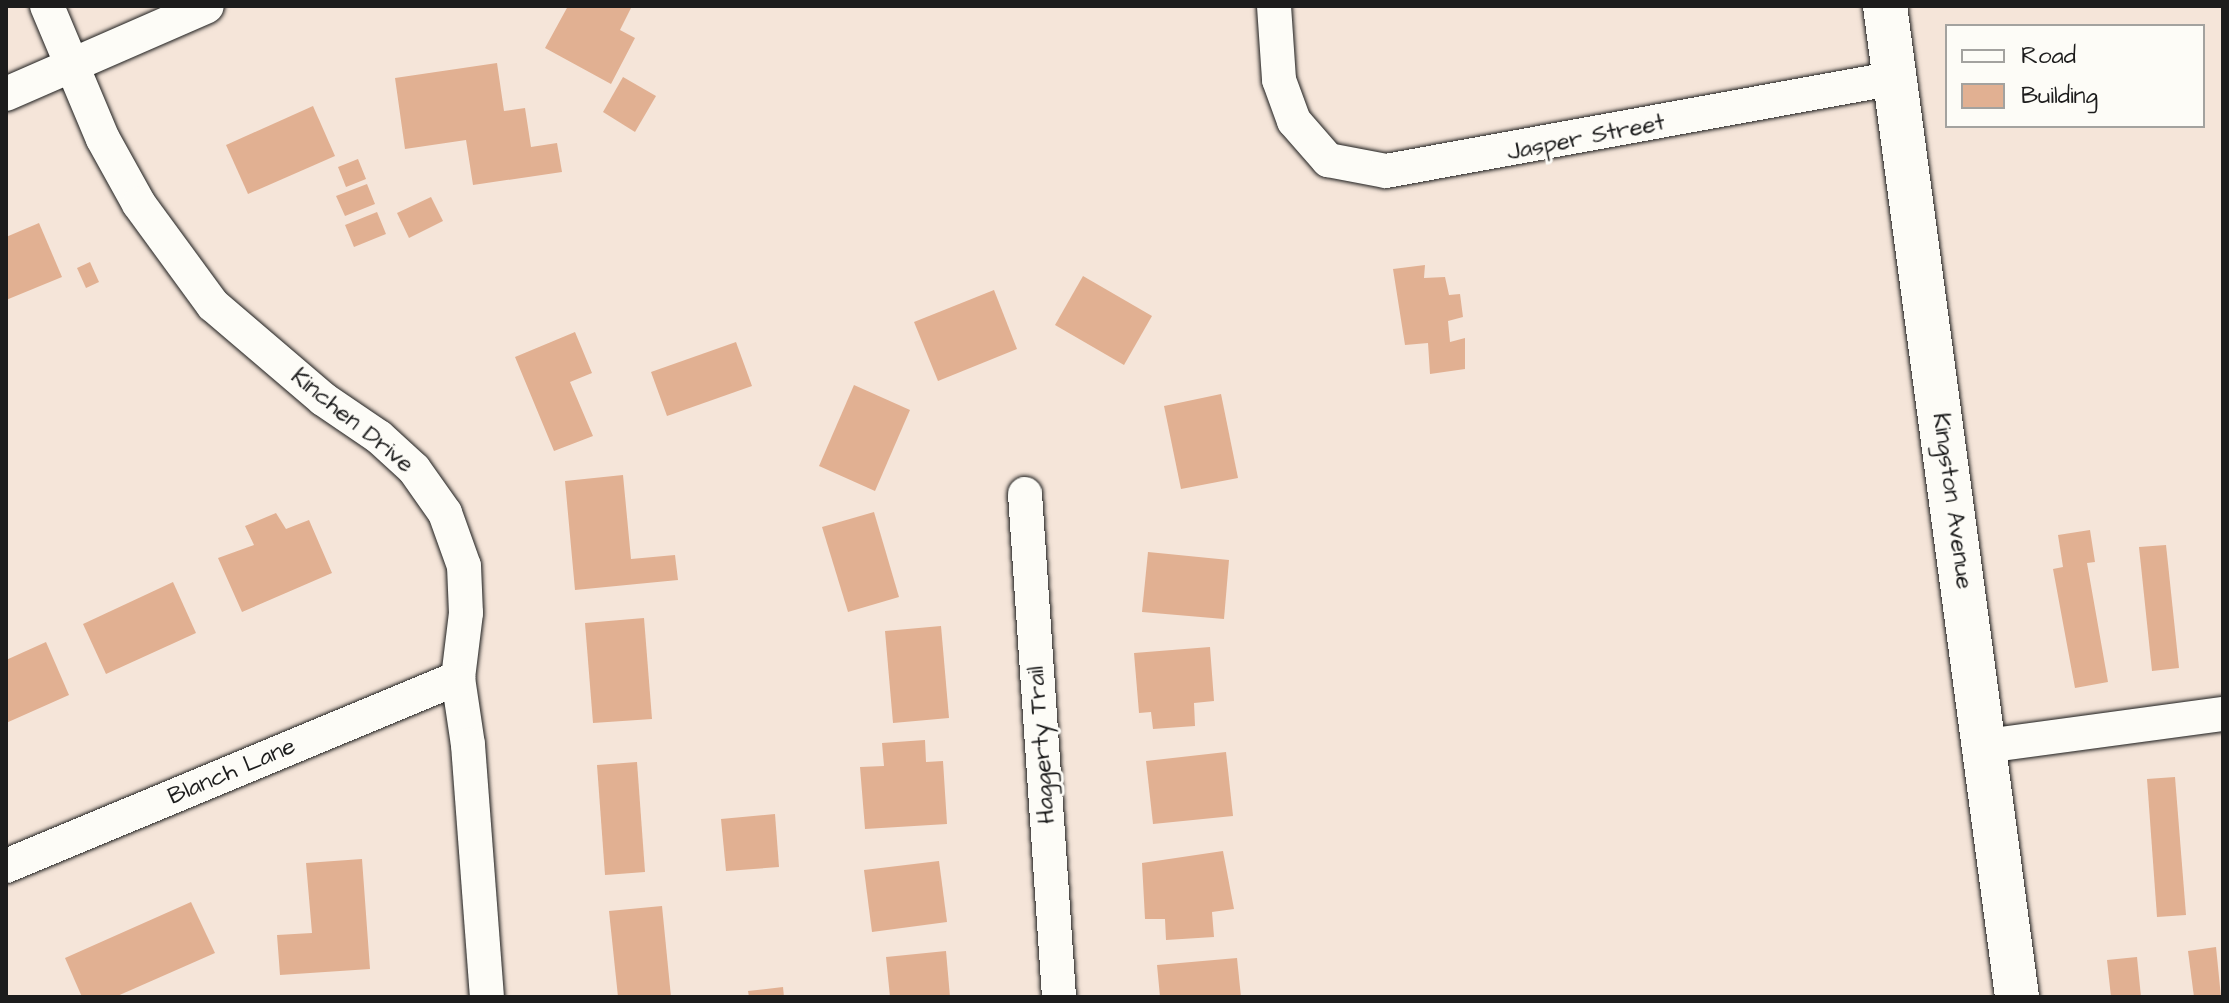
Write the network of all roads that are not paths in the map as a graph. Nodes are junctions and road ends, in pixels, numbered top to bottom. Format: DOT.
graph roads {
  1 [pos="47,6"];
  2 [pos="207,6"];
  3 [pos="1274,6"];
  4 [pos="1885,6"];
  5 [pos="70,66"];
  6 [pos="1895,78"];
  7 [pos="6,94"];
  8 [pos="1025,494"];
  9 [pos="458,678"];
  10 [pos="2223,714"];
  11 [pos="1986,746"];
  12 [pos="6,866"];
  13 [pos="487,997"];
  14 [pos="1059,997"];
  15 [pos="2017,997"];
  1 -- 5 [label="street, Kinchen Drive"];
  2 -- 5 [label="street"];
  3 -- 6 [label="street, Jasper Street"];
  4 -- 6 [label="street, Kingston Avenue"];
  5 -- 7 [label="street"];
  5 -- 9 [label="street, Kinchen Drive"];
  6 -- 11 [label="street, Kingston Avenue"];
  8 -- 14 [label="street, Haggerty Trail"];
  9 -- 12 [label="street, Blanch Lane"];
  9 -- 13 [label="street, Kinchen Drive"];
  10 -- 11 [label="street"];
  11 -- 15 [label="street, Kingston Avenue"];
}
